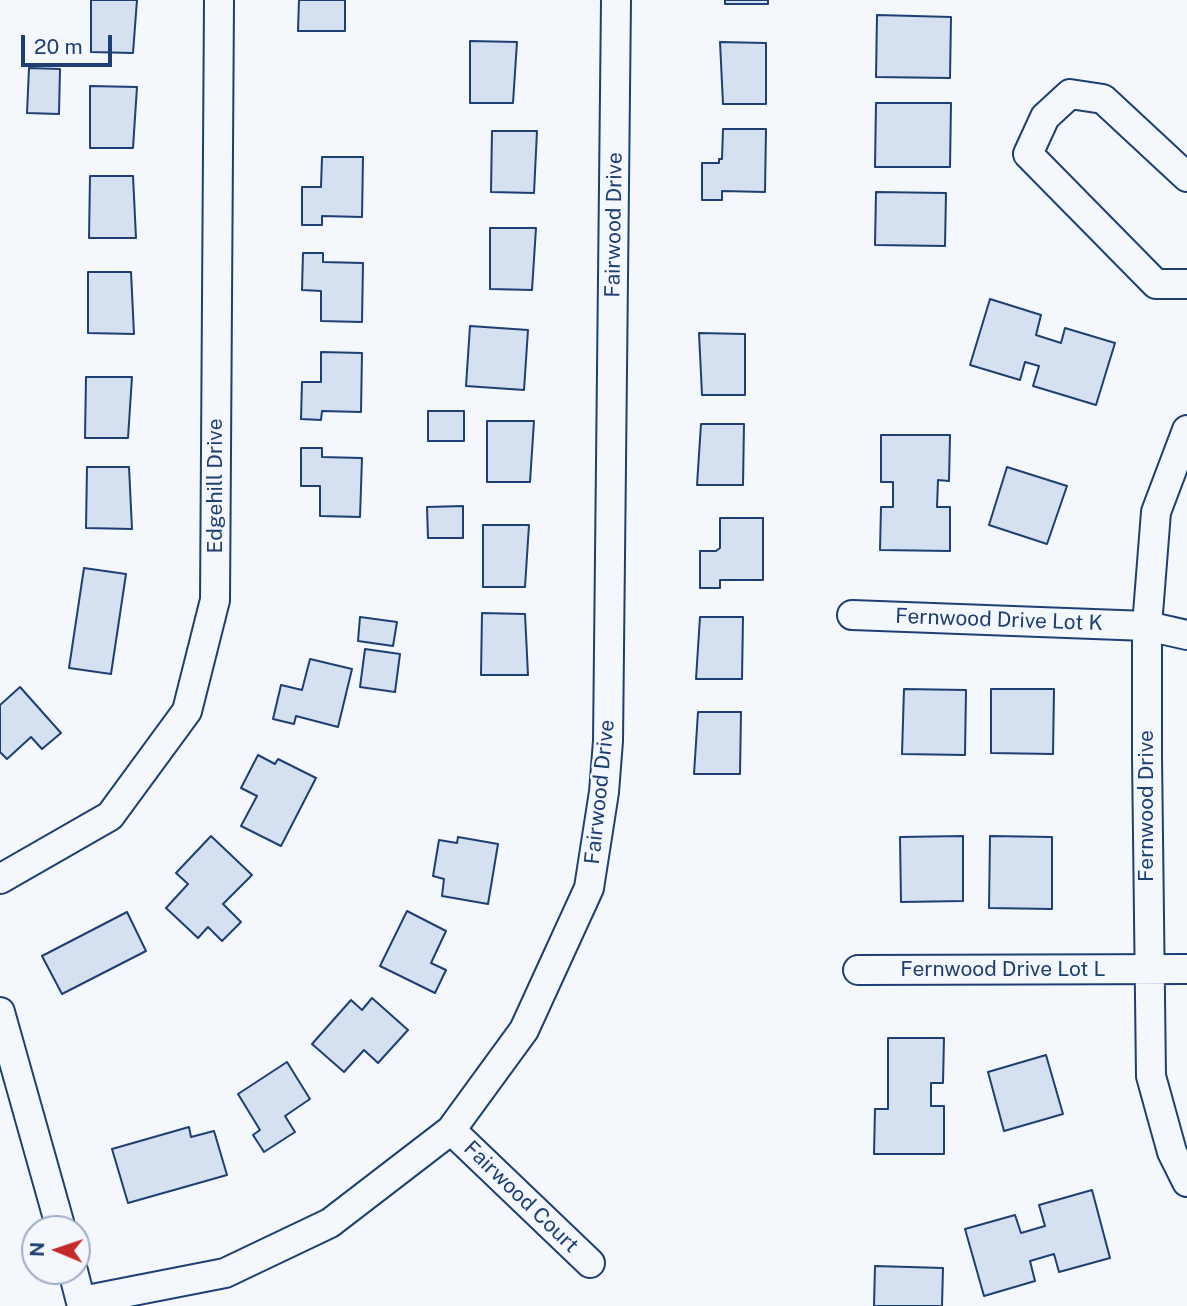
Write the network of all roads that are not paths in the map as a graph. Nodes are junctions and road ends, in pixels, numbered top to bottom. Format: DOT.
graph roads {
  1 [pos="219,0"];
  2 [pos="615,0"];
  3 [pos="1187,177"];
  4 [pos="1187,284"];
  5 [pos="1187,430"];
  6 [pos="852,615"];
  7 [pos="1147,626"];
  8 [pos="1187,635"];
  9 [pos="0,879"];
  10 [pos="858,970"];
  11 [pos="1147,970"];
  12 [pos="1187,970"];
  13 [pos="0,1012"];
  14 [pos="451,1130"];
  15 [pos="1187,1182"];
  16 [pos="57,1215"];
  17 [pos="590,1263"];
  18 [pos="77,1285"];
  19 [pos="82,1304"];
  1 -- 9 [label="street, Edgehill Drive"];
  2 -- 14 [label="street, Fairwood Drive"];
  3 -- 4 [label="street"];
  5 -- 7 [label="street, Fernwood Drive"];
  6 -- 7 [label="street, Fernwood Drive Lot K"];
  7 -- 8 [label="street, Fernwood Drive Lot K"];
  7 -- 11 [label="street, Fernwood Drive"];
  10 -- 11 [label="street, Fernwood Drive Lot L"];
  11 -- 12 [label="street, Fernwood Drive Lot L"];
  11 -- 15 [label="street, Fernwood Drive"];
  13 -- 16 [label="street"];
  14 -- 17 [label="street, Fairwood Court"];
  14 -- 19 [label="street, Fairwood Drive"];
  18 -- 19 [label="street"];
}
